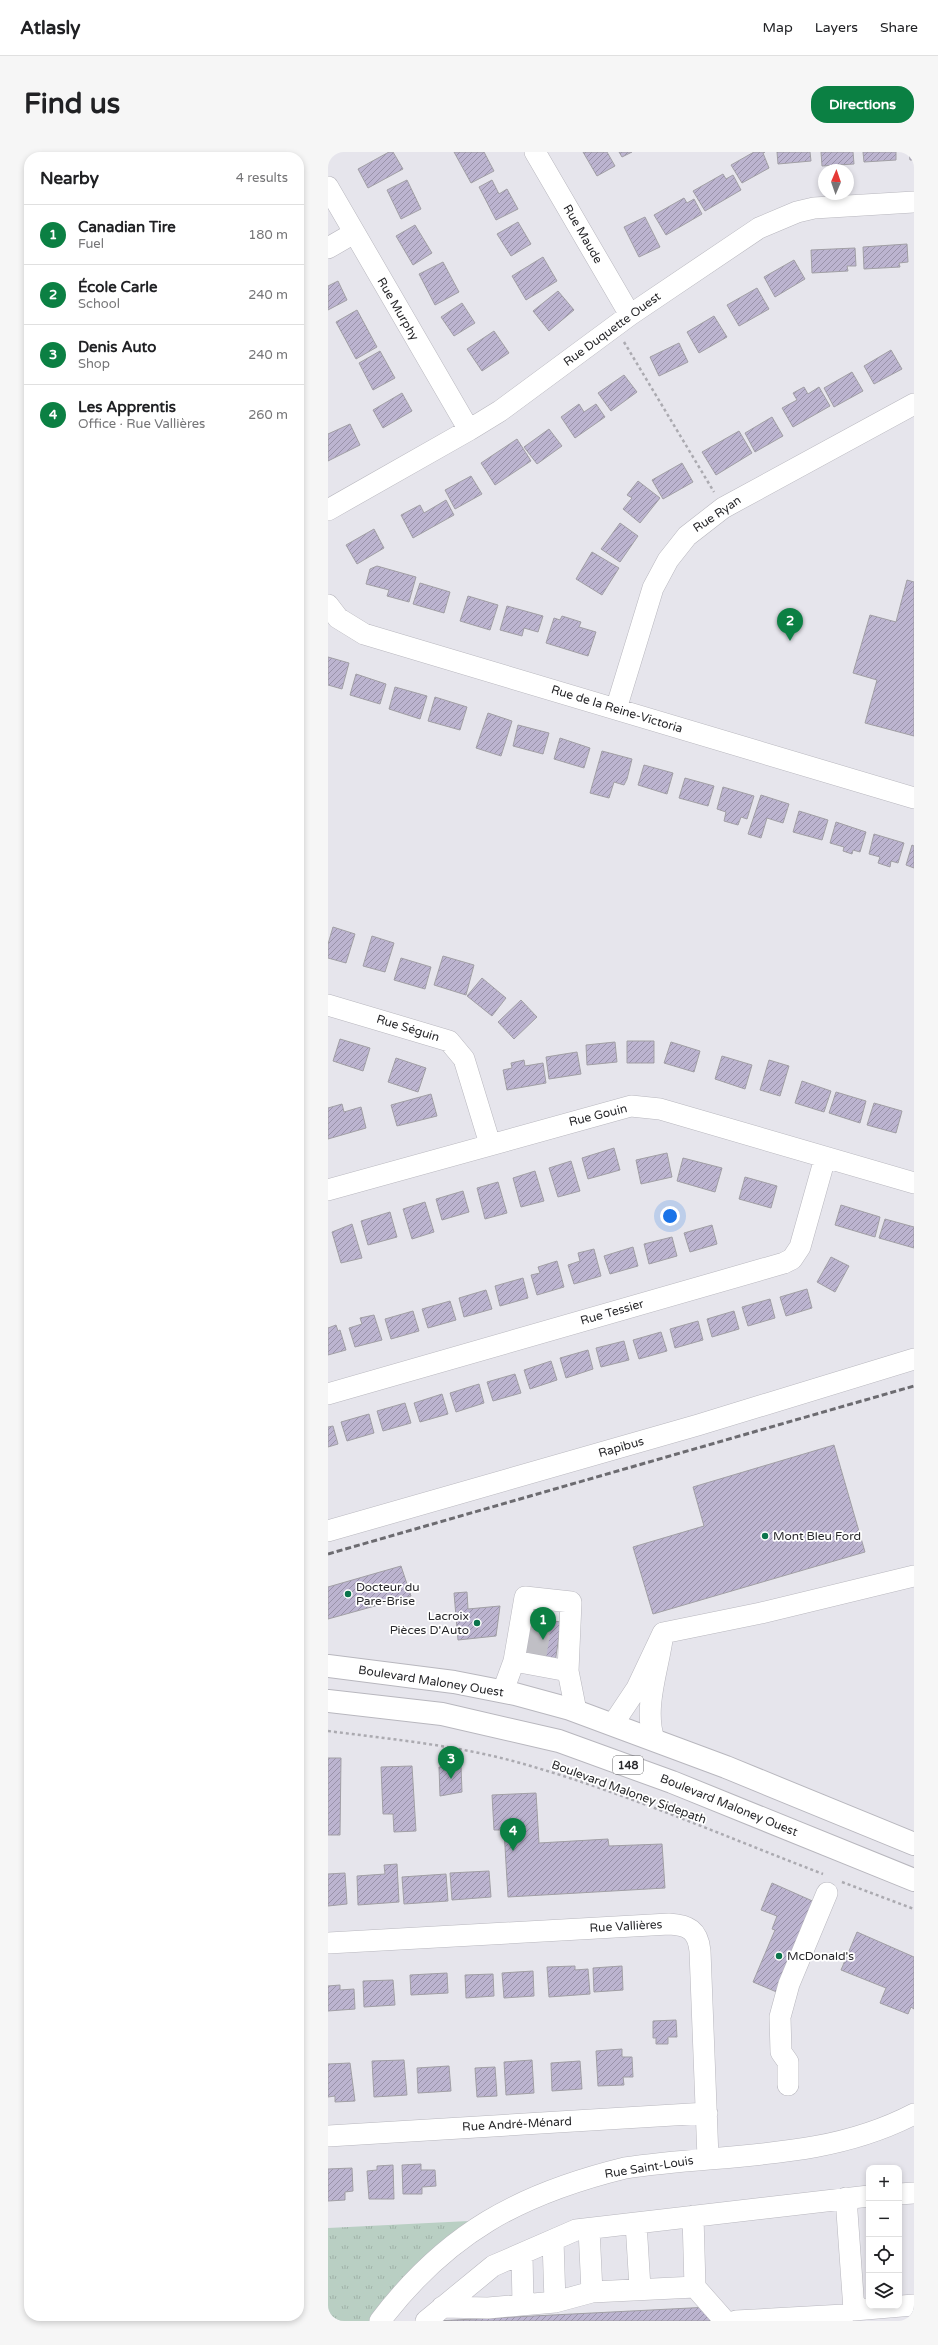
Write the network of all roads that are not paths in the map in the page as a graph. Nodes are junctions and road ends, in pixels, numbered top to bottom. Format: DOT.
graph roads {
  1 [pos="535,152"];
  2 [pos="328,187"];
  3 [pos="914,202"];
  4 [pos="354,233"];
  5 [pos="328,248"];
  6 [pos="623,321"];
  7 [pos="914,404"];
  8 [pos="469,430"];
  9 [pos="328,510"];
  10 [pos="328,605"];
  11 [pos="616,709"];
  12 [pos="914,798"];
  13 [pos="328,1005"];
  14 [pos="490,1144"];
  15 [pos="825,1158"];
  16 [pos="914,1183"];
  17 [pos="328,1190"];
  18 [pos="914,1359"];
  19 [pos="328,1394"];
  20 [pos="328,1531"];
  21 [pos="914,1576"];
  22 [pos="663,1633"];
  23 [pos="521,1641"];
  24 [pos="565,1648"];
  25 [pos="328,1666"];
  26 [pos="502,1691"];
  27 [pos="328,1701"];
  28 [pos="576,1711"];
  29 [pos="613,1724"];
  30 [pos="654,1740"];
  31 [pos="914,1844"];
  32 [pos="914,1880"];
  33 [pos="830,1883"];
  34 [pos="328,1944"];
  35 [pos="788,2085"];
  36 [pos="707,2113"];
  37 [pos="914,2114"];
  38 [pos="328,2136"];
  39 [pos="708,2158"];
  40 [pos="914,2193"];
  41 [pos="902,2194"];
  42 [pos="866,2196"];
  43 [pos="846,2198"];
  44 [pos="693,2216"];
  45 [pos="636,2223"];
  46 [pos="589,2229"];
  47 [pos="553,2240"];
  48 [pos="522,2254"];
  49 [pos="695,2287"];
  50 [pos="640,2288"];
  51 [pos="592,2292"];
  52 [pos="555,2302"];
  53 [pos="523,2305"];
  54 [pos="914,2305"];
  55 [pos="442,2308"];
  56 [pos="886,2312"];
  57 [pos="844,2315"];
  58 [pos="380,2321"];
  59 [pos="426,2321"];
  60 [pos="725,2321"];
  61 [pos="736,2321"];
  1 -- 6 [label="street, Rue Maude"];
  2 -- 4 [label="street, Rue Murphy"];
  3 -- 6 [label="street, Rue Duquette Ouest"];
  4 -- 5 [label="street"];
  4 -- 8 [label="street, Rue Murphy"];
  6 -- 8 [label="street, Rue Duquette Ouest"];
  7 -- 11 [label="street, Rue Ryan"];
  8 -- 9 [label="street, Rue Duquette Ouest"];
  10 -- 11 [label="street, Rue de la Reine-Victoria"];
  11 -- 12 [label="street, Rue de la Reine-Victoria"];
  13 -- 14 [label="street, Rue Séguin"];
  14 -- 15 [label="street, Rue Gouin"];
  14 -- 17 [label="street, Rue Gouin"];
  15 -- 16 [label="street, Rue Gouin"];
  15 -- 19 [label="street, Rue Tessier"];
  18 -- 20 [label="street, Rapibus"];
  21 -- 22 [label="street"];
  22 -- 29 [label="street"];
  22 -- 30 [label="street"];
  23 -- 24 [label="street"];
  23 -- 24 [label="street"];
  23 -- 26 [label="street"];
  24 -- 28 [label="street"];
  25 -- 26 [label="main road, Boulevard Maloney Ouest"];
  26 -- 28 [label="main road, Boulevard Maloney Ouest"];
  27 -- 32 [label="main road, Boulevard Maloney Ouest / 148"];
  28 -- 29 [label="main road, Boulevard Maloney Ouest"];
  29 -- 30 [label="main road, Boulevard Maloney Ouest"];
  30 -- 31 [label="main road, Boulevard Maloney Ouest"];
  33 -- 35 [label="street"];
  34 -- 36 [label="street, Rue Vallières"];
  36 -- 38 [label="street, Rue André-Ménard"];
  36 -- 39 [label="street, Rue Vallières"];
  37 -- 39 [label="street, Rue Saint-Louis"];
  39 -- 58 [label="street, Rue Saint-Louis"];
  40 -- 41 [label="street"];
  42 -- 43 [label="street"];
  43 -- 44 [label="street"];
  43 -- 56 [label="street"];
  44 -- 45 [label="street"];
  44 -- 49 [label="street"];
  45 -- 46 [label="street"];
  45 -- 50 [label="street"];
  46 -- 47 [label="street"];
  46 -- 51 [label="street"];
  47 -- 48 [label="street"];
  47 -- 52 [label="street"];
  48 -- 53 [label="street"];
  48 -- 55 [label="street"];
  49 -- 50 [label="street"];
  49 -- 60 [label="street"];
  50 -- 51 [label="street"];
  51 -- 52 [label="street"];
  52 -- 53 [label="street"];
  53 -- 55 [label="street"];
  54 -- 56 [label="street"];
  55 -- 59 [label="street"];
  57 -- 61 [label="street"];
}
